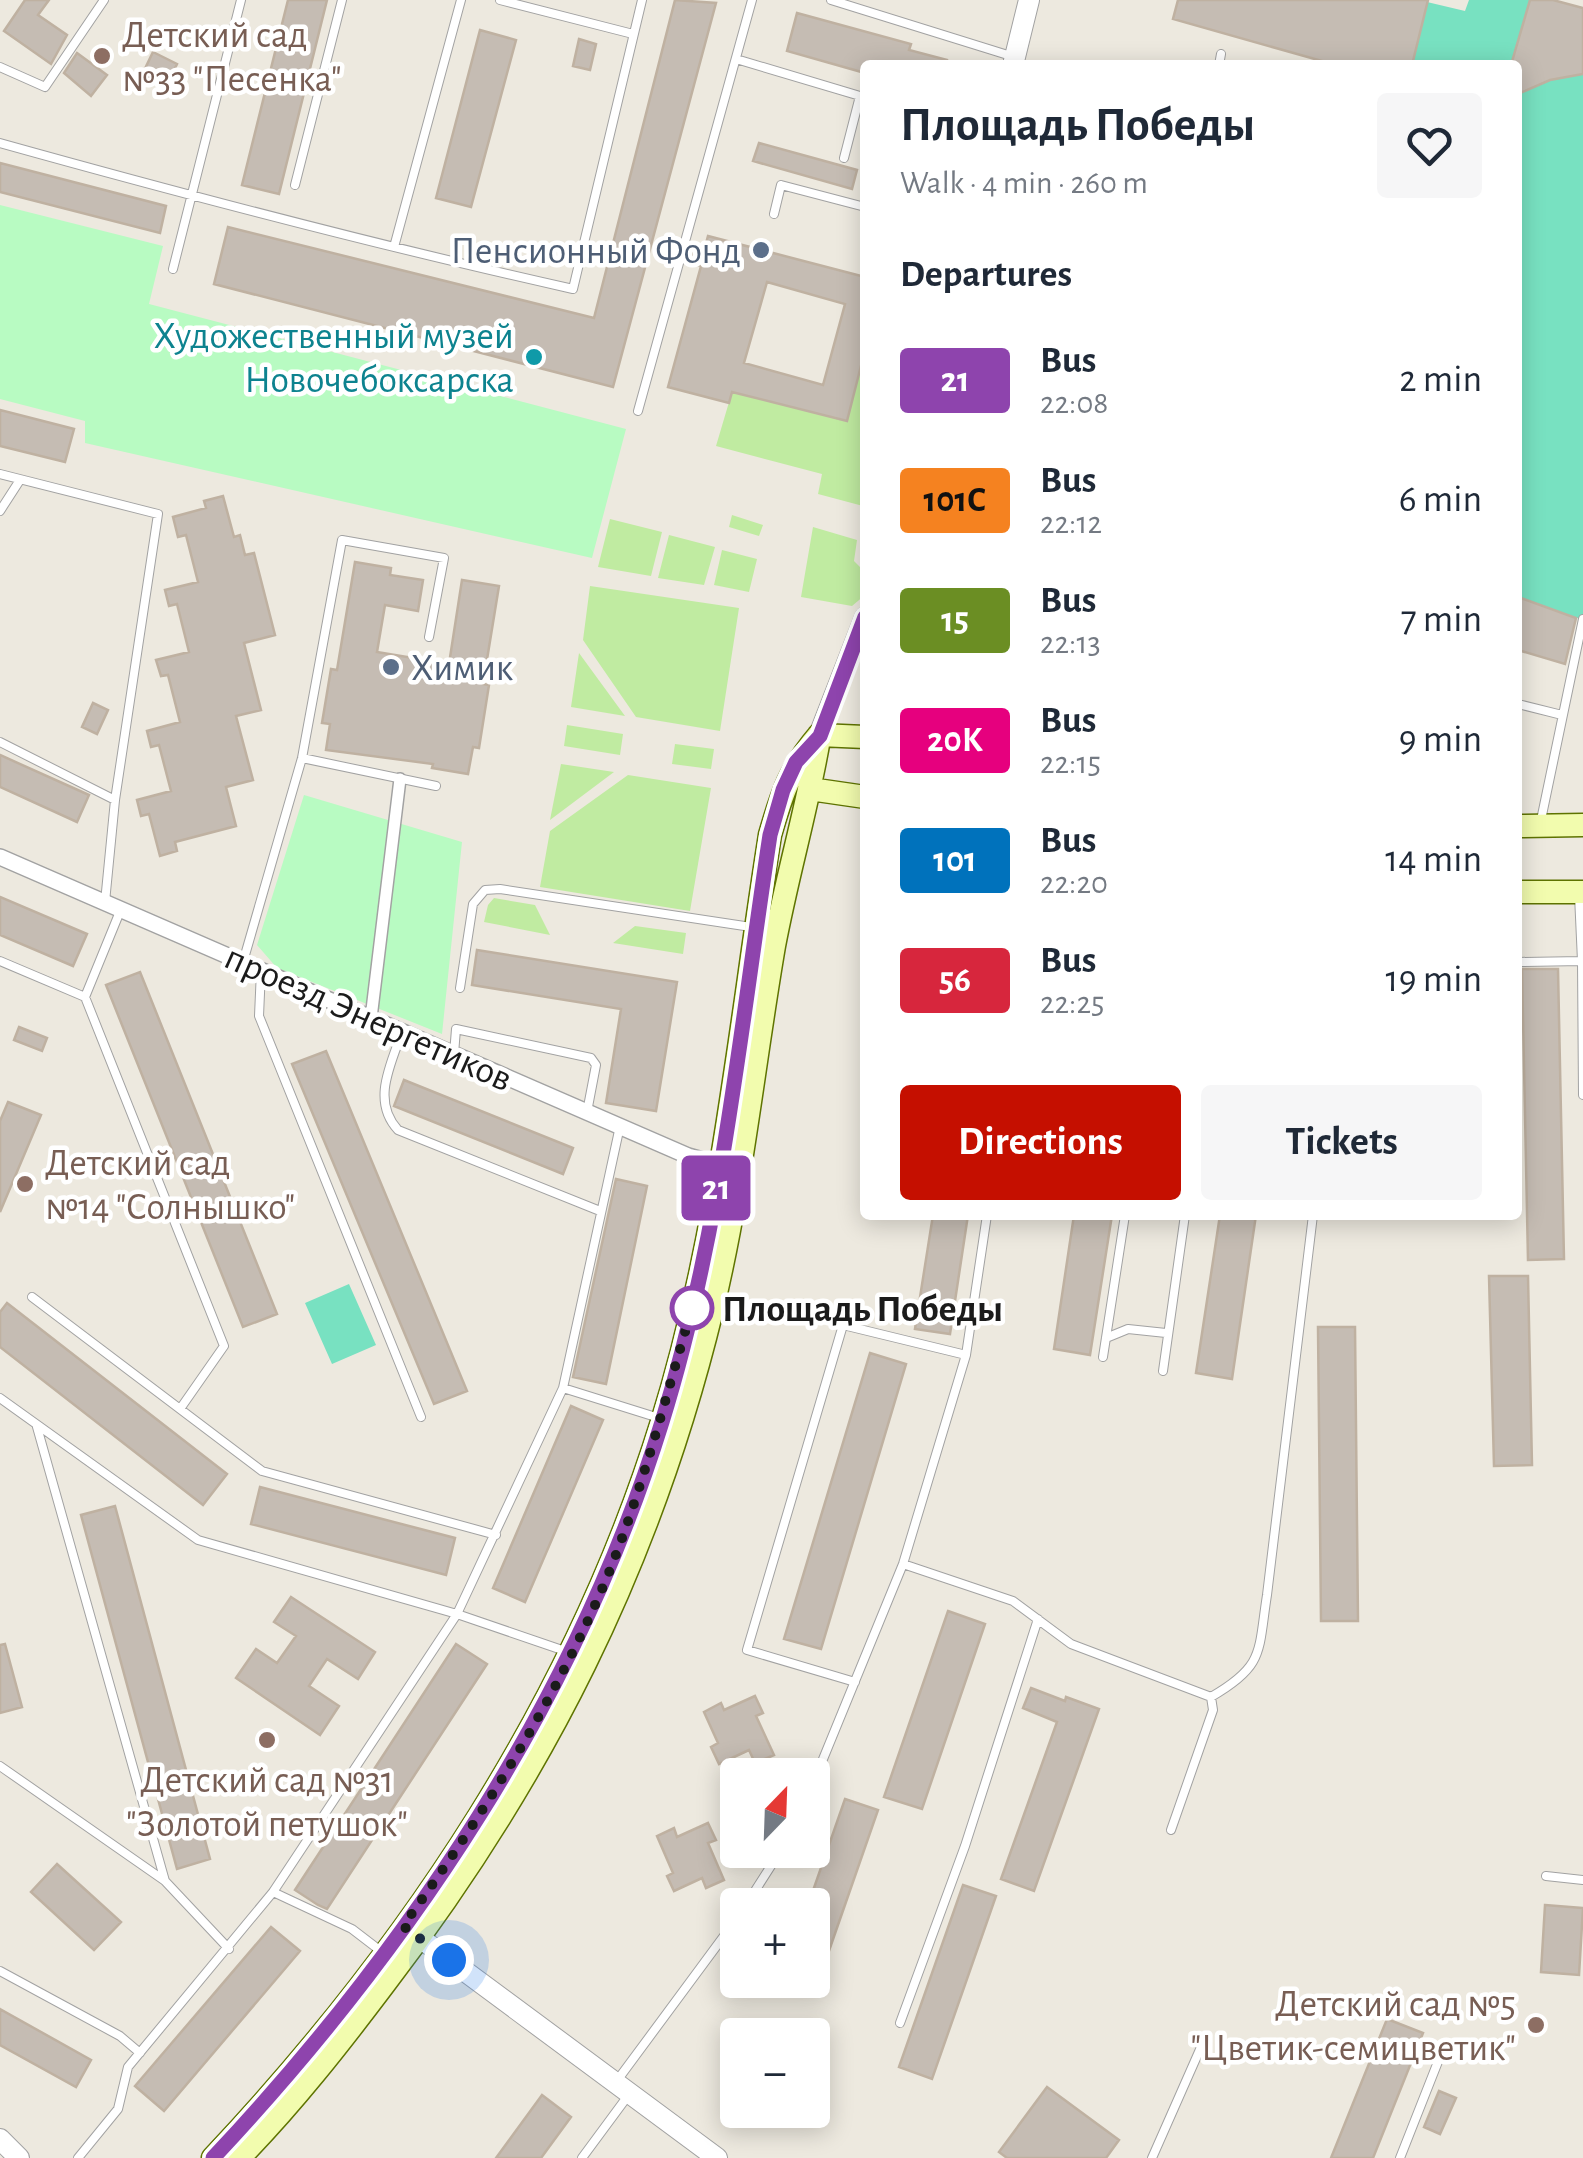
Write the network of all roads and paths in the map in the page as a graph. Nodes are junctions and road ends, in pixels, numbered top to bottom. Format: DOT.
graph roads {
  1 [pos="104,0"];
  2 [pos="241,0"];
  3 [pos="342,0"];
  4 [pos="462,0"];
  5 [pos="500,0"];
  6 [pos="642,0"];
  7 [pos="752,0"];
  8 [pos="831,0"];
  9 [pos="1029,0"];
  10 [pos="634,34"];
  11 [pos="1222,54"];
  12 [pos="736,59"];
  13 [pos="1011,60"];
  14 [pos="1014,60"];
  15 [pos="1220,60"];
  16 [pos="0,66"];
  17 [pos="0,143"];
  18 [pos="844,158"];
  19 [pos="295,185"];
  20 [pos="189,196"];
  21 [pos="860,205"];
  22 [pos="774,214"];
  23 [pos="394,247"];
  24 [pos="173,269"];
  25 [pos="638,411"];
  26 [pos="0,474"];
  27 [pos="20,480"];
  28 [pos="0,510"];
  29 [pos="1583,619"];
  30 [pos="860,630"];
  31 [pos="429,637"];
  32 [pos="1522,705"];
  33 [pos="1562,716"];
  34 [pos="820,736"];
  35 [pos="860,736"];
  36 [pos="0,742"];
  37 [pos="302,758"];
  38 [pos="400,779"];
  39 [pos="436,786"];
  40 [pos="810,789"];
  41 [pos="860,796"];
  42 [pos="115,800"];
  43 [pos="1583,825"];
  44 [pos="1529,826"];
  45 [pos="0,856"];
  46 [pos="1522,892"];
  47 [pos="1581,892"];
  48 [pos="105,902"];
  49 [pos="121,909"];
  50 [pos="756,928"];
  51 [pos="0,961"];
  52 [pos="1582,961"];
  53 [pos="243,962"];
  54 [pos="1522,962"];
  55 [pos="261,970"];
  56 [pos="460,988"];
  57 [pos="85,997"];
  58 [pos="371,1018"];
  59 [pos="402,1032"];
  60 [pos="454,1054"];
  61 [pos="1583,1095"];
  62 [pos="588,1112"];
  63 [pos="620,1126"];
  64 [pos="731,1167"];
  65 [pos="600,1212"];
  66 [pos="986,1220"];
  67 [pos="1124,1220"];
  68 [pos="1184,1220"];
  69 [pos="1313,1220"];
  70 [pos="32,1296"];
  71 [pos="1166,1333"];
  72 [pos="1106,1338"];
  73 [pos="966,1354"];
  74 [pos="1103,1357"];
  75 [pos="1162,1370"];
  76 [pos="563,1388"];
  77 [pos="0,1398"];
  78 [pos="180,1410"];
  79 [pos="421,1417"];
  80 [pos="672,1422"];
  81 [pos="37,1427"];
  82 [pos="496,1536"];
  83 [pos="903,1564"];
  84 [pos="457,1614"];
  85 [pos="1038,1619"];
  86 [pos="580,1657"];
  87 [pos="856,1682"];
  88 [pos="1211,1697"];
  89 [pos="824,1758"];
  90 [pos="0,1766"];
  91 [pos="1171,1830"];
  92 [pos="1546,1876"];
  93 [pos="1583,1880"];
  94 [pos="164,1881"];
  95 [pos="273,1892"];
  96 [pos="411,1932"];
  97 [pos="720,1944"];
  98 [pos="228,1948"];
  99 [pos="384,1953"];
  100 [pos="0,1971"];
  101 [pos="900,2023"];
  102 [pos="1205,2038"];
  103 [pos="1443,2049"];
  104 [pos="140,2053"];
  105 [pos="623,2087"];
  106 [pos="0,2139"];
  107 [pos="19,2158"];
  108 [pos="78,2158"];
  109 [pos="212,2158"];
  110 [pos="239,2158"];
  111 [pos="582,2158"];
  112 [pos="717,2158"];
  113 [pos="1152,2158"];
  114 [pos="1400,2158"];
  1 -- 16 [label="lane"];
  2 -- 20 [label="lane"];
  3 -- 19 [label="lane"];
  4 -- 23 [label="lane"];
  5 -- 10 [label="lane"];
  6 -- 10 [label="lane"];
  7 -- 12 [label="lane"];
  8 -- 13 [label="lane"];
  9 -- 14 [label="street"];
  10 -- 23 [label="lane"];
  11 -- 15 [label="lane"];
  12 -- 18 [label="lane"];
  12 -- 25 [label="lane"];
  17 -- 20 [label="lane"];
  20 -- 23 [label="lane"];
  20 -- 24 [label="lane"];
  21 -- 22 [label="lane"];
  26 -- 27 [label="lane"];
  27 -- 28 [label="lane"];
  27 -- 42 [label="lane"];
  29 -- 33 [label="lane"];
  30 -- 34 [label="street"];
  31 -- 37 [label="lane"];
  32 -- 33 [label="lane"];
  33 -- 44 [label="lane"];
  34 -- 35 [label="main road"];
  34 -- 40 [label="main road"];
  34 -- 50 [label="main road"];
  36 -- 42 [label="lane"];
  37 -- 38 [label="lane"];
  37 -- 53 [label="lane"];
  38 -- 39 [label="lane"];
  38 -- 58 [label="street"];
  40 -- 41 [label="main road"];
  40 -- 64 [label="main road"];
  42 -- 48 [label="lane"];
  43 -- 44 [label="main road"];
  45 -- 48 [label="street, проезд Энергетиков"];
  46 -- 47 [label="main road"];
  47 -- 52 [label="lane"];
  48 -- 49 [label="street, проезд Энергетиков"];
  49 -- 53 [label="street, проезд Энергетиков"];
  49 -- 57 [label="lane"];
  50 -- 56 [label="lane"];
  50 -- 64 [label="main road"];
  51 -- 57 [label="lane"];
  52 -- 54 [label="lane"];
  52 -- 61 [label="lane"];
  53 -- 55 [label="street, проезд Энергетиков"];
  55 -- 58 [label="street, проезд Энергетиков"];
  55 -- 79 [label="lane"];
  57 -- 78 [label="lane"];
  58 -- 59 [label="street, проезд Энергетиков"];
  59 -- 60 [label="street, проезд Энергетиков"];
  59 -- 65 [label="lane"];
  60 -- 62 [label="street, проезд Энергетиков"];
  60 -- 62 [label="lane"];
  62 -- 63 [label="street, проезд Энергетиков"];
  63 -- 64 [label="street, проезд Энергетиков"];
  63 -- 65 [label="lane"];
  64 -- 80 [label="main road"];
  65 -- 76 [label="lane"];
  66 -- 73 [label="lane"];
  67 -- 72 [label="lane"];
  68 -- 71 [label="lane"];
  69 -- 88 [label="lane"];
  70 -- 78 [label="lane"];
  71 -- 72 [label="lane"];
  71 -- 75 [label="lane"];
  72 -- 74 [label="lane"];
  73 -- 83 [label="lane"];
  73 -- 87 [label="lane"];
  76 -- 80 [label="lane"];
  76 -- 82 [label="lane"];
  77 -- 81 [label="lane"];
  78 -- 82 [label="lane"];
  80 -- 86 [label="main road"];
  81 -- 84 [label="lane"];
  81 -- 94 [label="lane"];
  82 -- 84 [label="lane"];
  83 -- 85 [label="lane"];
  83 -- 87 [label="lane"];
  84 -- 86 [label="lane"];
  84 -- 95 [label="lane"];
  85 -- 88 [label="lane"];
  85 -- 101 [label="lane"];
  86 -- 96 [label="main road"];
  87 -- 89 [label="lane"];
  88 -- 91 [label="lane"];
  90 -- 94 [label="lane"];
  92 -- 93 [label="lane"];
  94 -- 98 [label="lane"];
  95 -- 98 [label="lane"];
  95 -- 99 [label="lane"];
  96 -- 99 [label="main road"];
  96 -- 105 [label="street"];
  96 -- 110 [label="main road"];
  97 -- 105 [label="lane"];
  98 -- 104 [label="lane"];
  99 -- 109 [label="main road"];
  100 -- 104 [label="lane"];
  102 -- 113 [label="lane"];
  103 -- 114 [label="lane"];
  104 -- 108 [label="lane"];
  105 -- 111 [label="lane"];
  105 -- 112 [label="street"];
  106 -- 107 [label="street"];
}
